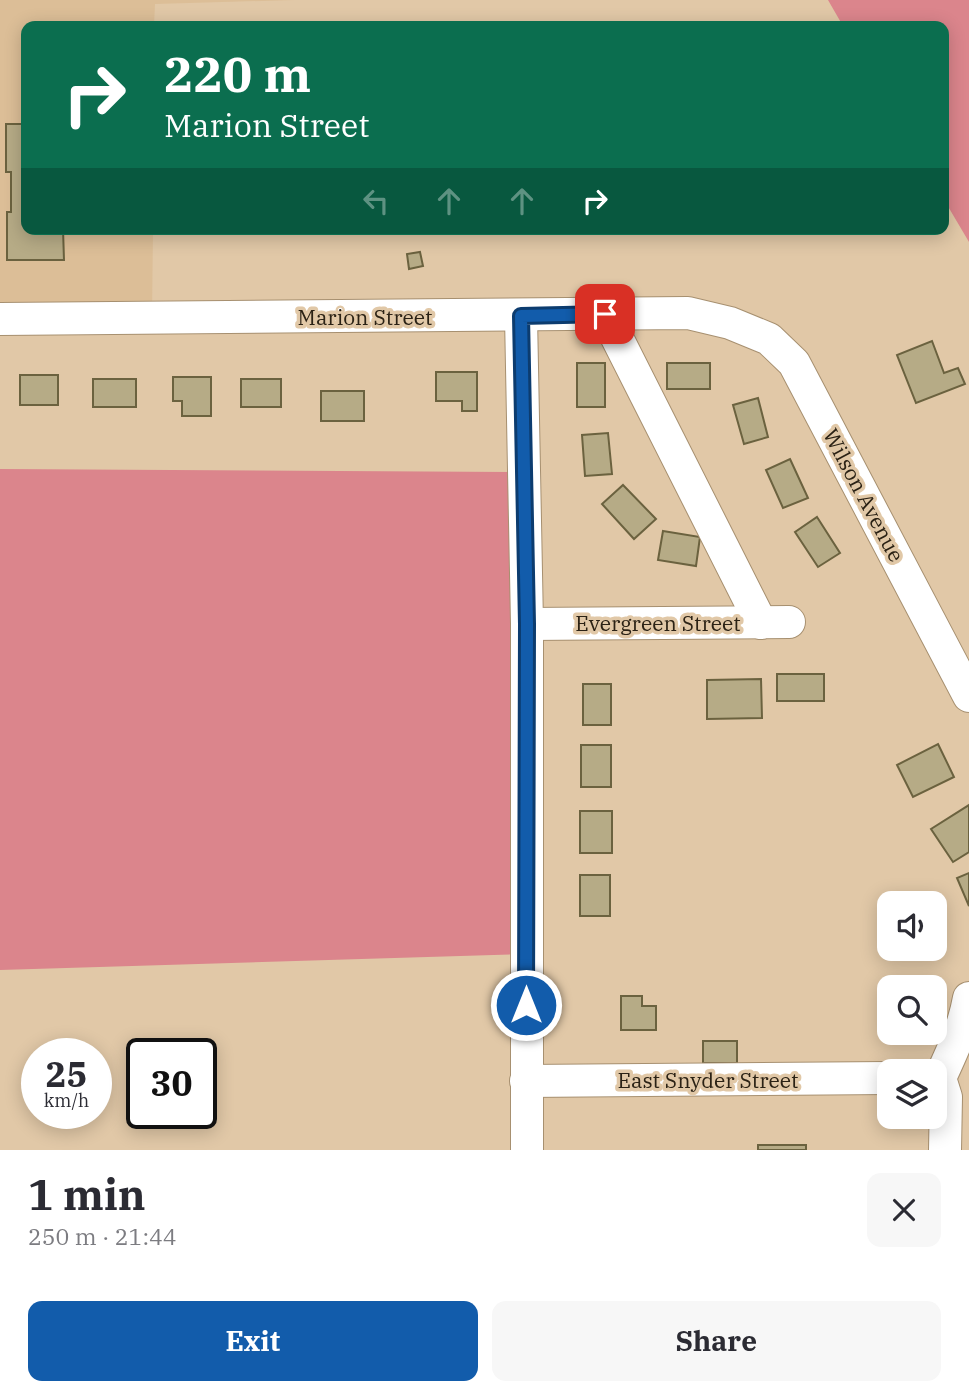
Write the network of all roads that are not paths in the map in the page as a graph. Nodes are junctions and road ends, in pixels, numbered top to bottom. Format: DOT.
graph roads {
  1 [pos="605,314"];
  2 [pos="521,316"];
  3 [pos="0,319"];
  4 [pos="730,323"];
  5 [pos="527,624"];
  6 [pos="969,696"];
  7 [pos="969,998"];
  8 [pos="946,1059"];
  9 [pos="877,1079"];
  10 [pos="526,1081"];
  11 [pos="945,1129"];
  12 [pos="527,1150"];
  13 [pos="945,1150"];
  1 -- 2 [label="street, Marion Street"];
  1 -- 4 [label="street, Marion Street"];
  1 -- 5 [label="street, Evergreen Street"];
  2 -- 3 [label="street, Marion Street"];
  2 -- 5 [label="street"];
  4 -- 6 [label="street, Wilson Avenue"];
  5 -- 10 [label="street"];
  7 -- 8 [label="street"];
  9 -- 10 [label="street, East Snyder Street"];
  10 -- 12 [label="street"];
  11 -- 13 [label="street"];
}
